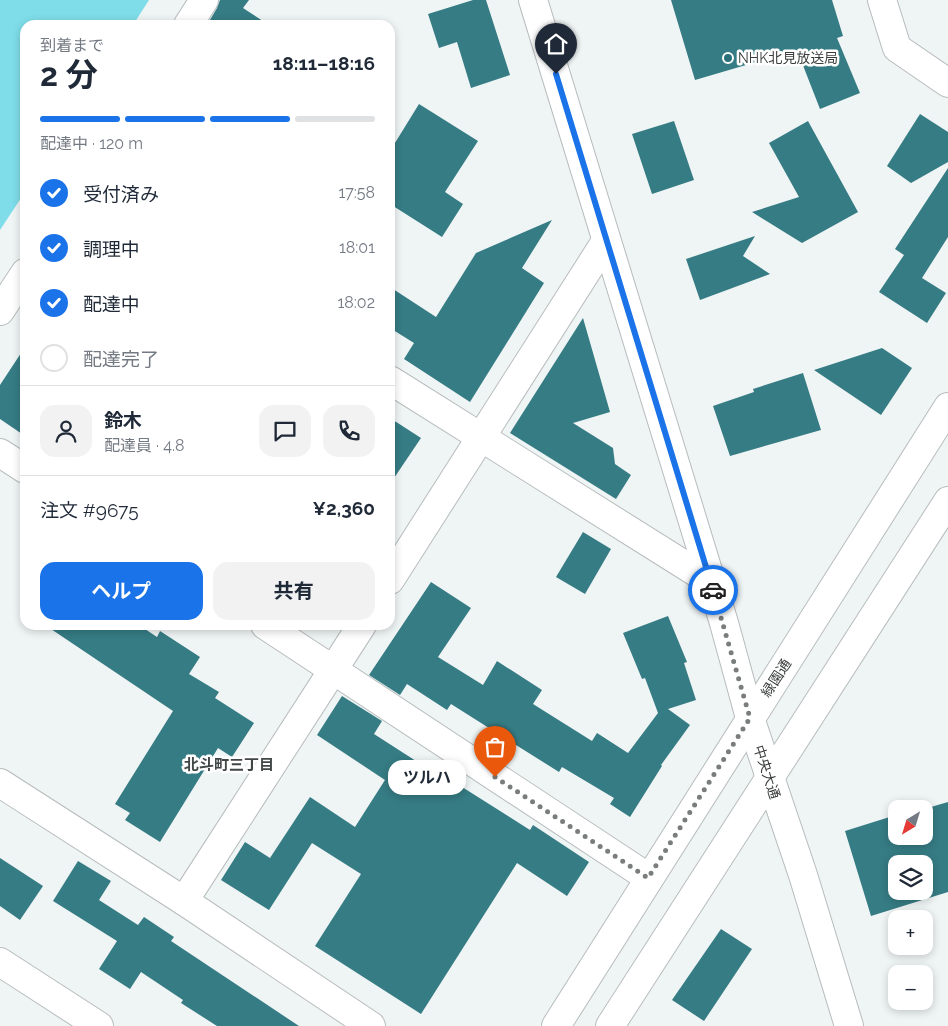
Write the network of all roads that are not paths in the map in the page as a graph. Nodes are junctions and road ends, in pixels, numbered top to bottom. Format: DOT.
graph roads {
  1 [pos="204,0"];
  2 [pos="533,0"];
  3 [pos="882,0"];
  4 [pos="191,20"];
  5 [pos="948,83"];
  6 [pos="606,241"];
  7 [pos="20,281"];
  8 [pos="0,311"];
  9 [pos="395,383"];
  10 [pos="948,407"];
  11 [pos="481,438"];
  12 [pos="0,453"];
  13 [pos="20,466"];
  14 [pos="948,501"];
  15 [pos="395,572"];
  16 [pos="710,581"];
  17 [pos="273,630"];
  18 [pos="359,630"];
  19 [pos="333,670"];
  20 [pos="750,718"];
  21 [pos="769,781"];
  22 [pos="0,783"];
  23 [pos="648,878"];
  24 [pos="184,901"];
  25 [pos="0,962"];
  26 [pos="99,1026"];
  27 [pos="371,1026"];
  28 [pos="556,1026"];
  29 [pos="610,1026"];
  30 [pos="849,1026"];
  1 -- 4 [label="street"];
  2 -- 6 [label="street, 中央大通"];
  3 -- 5 [label="street"];
  6 -- 11 [label="street"];
  6 -- 16 [label="street, 中央大通"];
  7 -- 8 [label="street"];
  9 -- 11 [label="street"];
  10 -- 20 [label="street, 緑園通"];
  11 -- 15 [label="street"];
  11 -- 16 [label="street"];
  12 -- 13 [label="street"];
  14 -- 21 [label="street"];
  16 -- 20 [label="street, 中央大通"];
  17 -- 19 [label="street"];
  18 -- 19 [label="street"];
  19 -- 23 [label="street"];
  19 -- 24 [label="street"];
  20 -- 21 [label="street, 中央大通"];
  20 -- 23 [label="street, 緑園通"];
  21 -- 29 [label="street"];
  21 -- 30 [label="street, 中央大通"];
  22 -- 24 [label="street"];
  23 -- 28 [label="street, 緑園通"];
  24 -- 27 [label="street"];
  25 -- 26 [label="street"];
}
